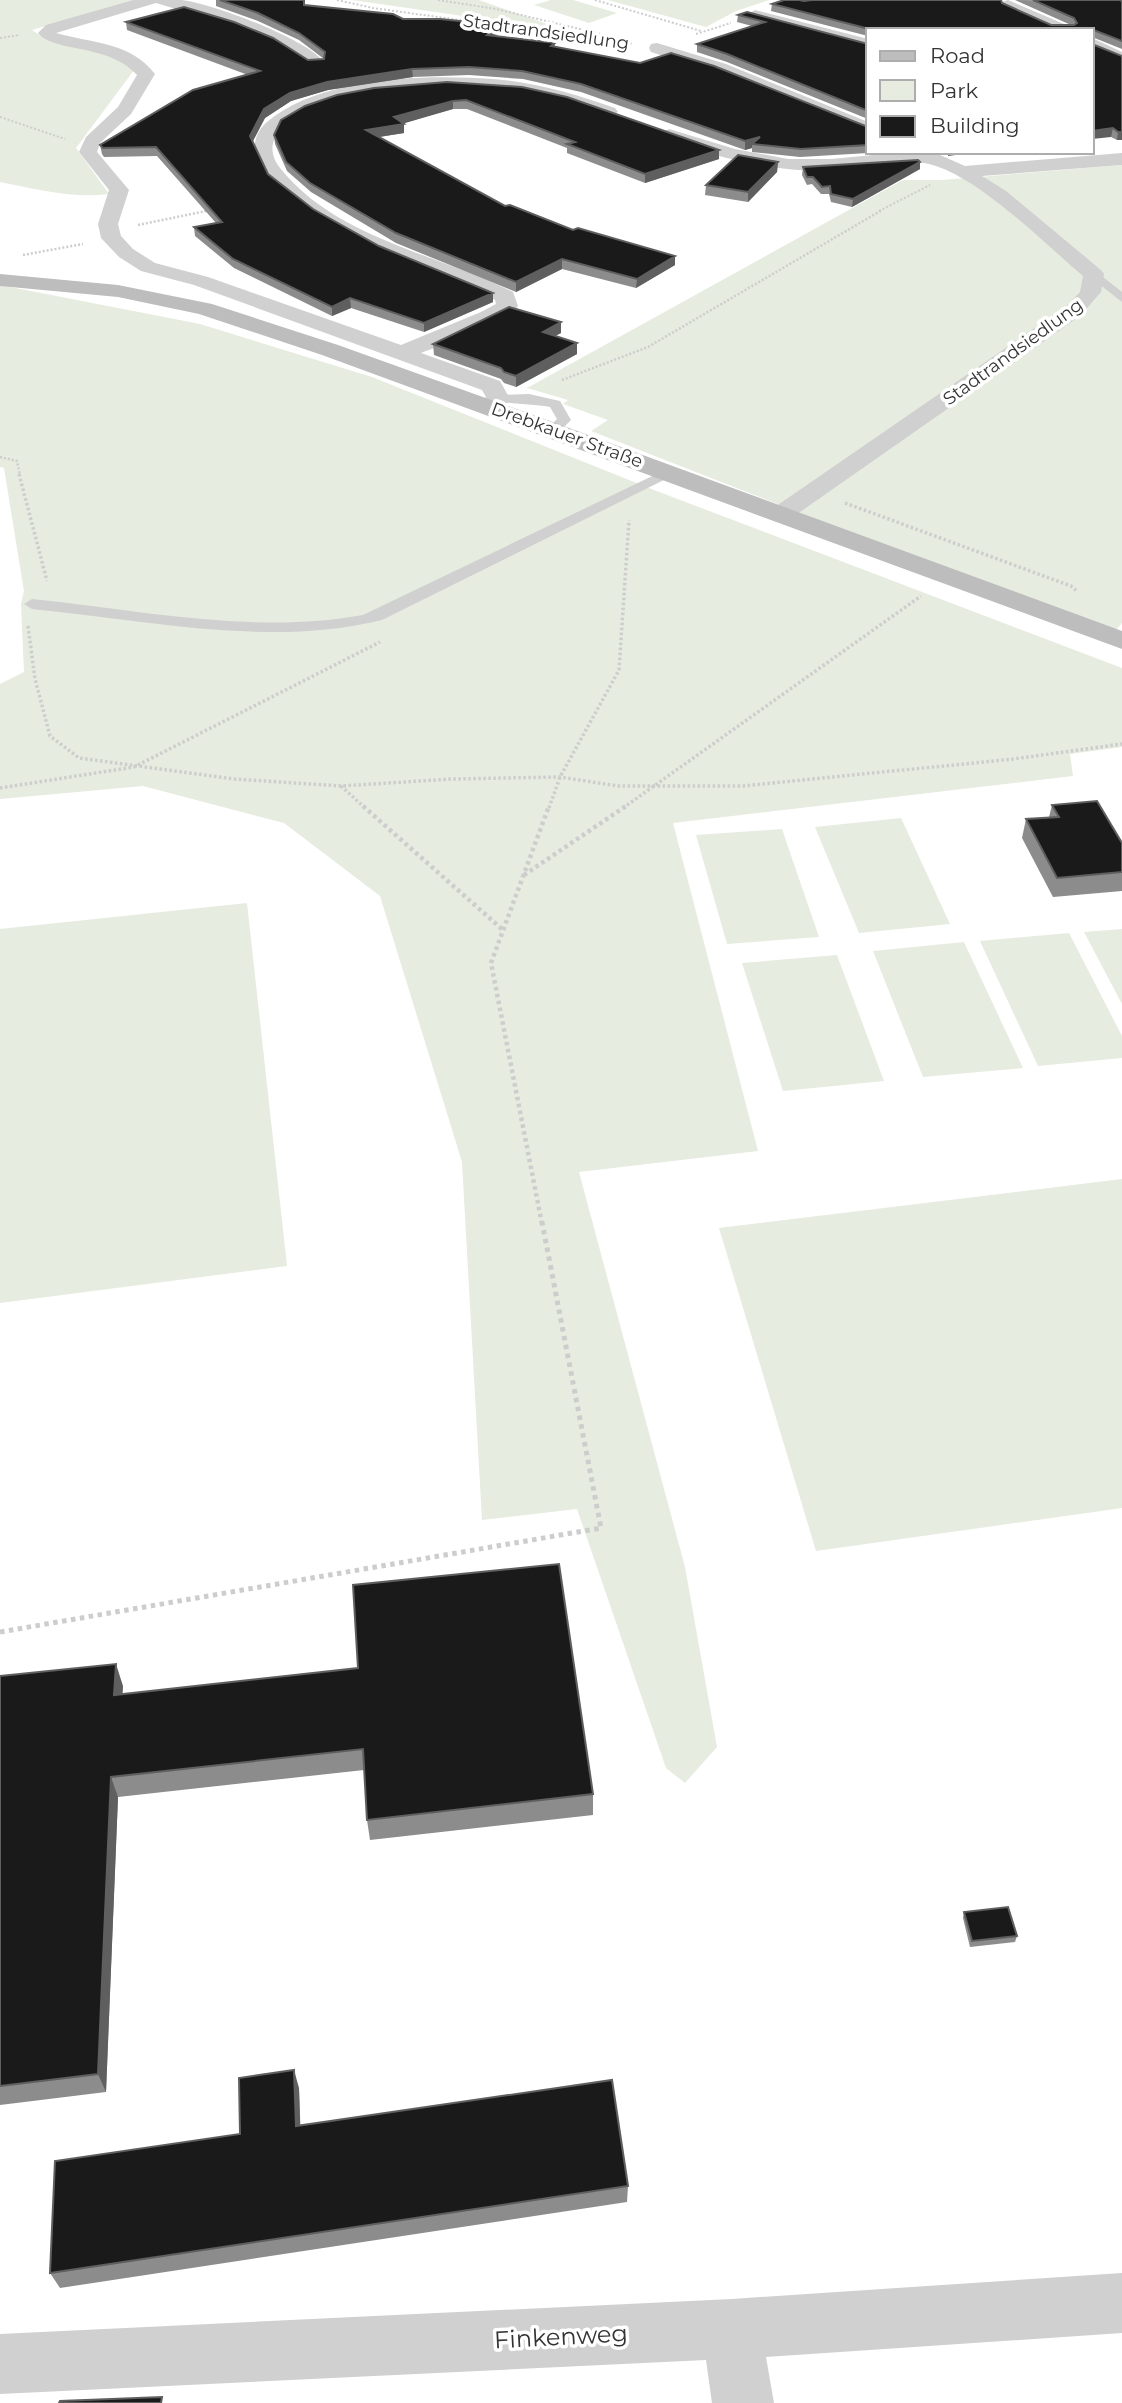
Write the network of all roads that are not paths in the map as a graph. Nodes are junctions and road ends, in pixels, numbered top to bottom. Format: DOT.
graph roads {
  1 [pos="150,0"];
  2 [pos="162,0"];
  3 [pos="1008,5"];
  4 [pos="755,15"];
  5 [pos="1060,28"];
  6 [pos="866,43"];
  7 [pos="1094,44"];
  8 [pos="657,48"];
  9 [pos="1122,59"];
  10 [pos="316,62"];
  11 [pos="631,120"];
  12 [pos="866,127"];
  13 [pos="654,128"];
  14 [pos="1094,146"];
  15 [pos="925,156"];
  16 [pos="1116,160"];
  17 [pos="961,171"];
  18 [pos="1094,274"];
  19 [pos="0,280"];
  20 [pos="1122,298"];
  21 [pos="404,352"];
  22 [pos="500,401"];
  23 [pos="553,430"];
  24 [pos="668,472"];
  25 [pos="781,514"];
  26 [pos="32,604"];
  27 [pos="1122,641"];
  28 [pos="1122,2303"];
  29 [pos="732,2329"];
  30 [pos="0,2364"];
  31 [pos="743,2403"];
  1 -- 21 [label="street"];
  2 -- 10 [label="street"];
  3 -- 5 [label="street"];
  4 -- 6 [label="street"];
  7 -- 9 [label="street"];
  8 -- 12 [label="street, Stadtrandsiedlung"];
  11 -- 21 [label="street"];
  13 -- 15 [label="street, Stadtrandsiedlung"];
  14 -- 16 [label="street, Stadtrandsiedlung"];
  15 -- 17 [label="street, Stadtrandsiedlung"];
  16 -- 17 [label="street, Stadtrandsiedlung"];
  17 -- 18 [label="street, Stadtrandsiedlung"];
  18 -- 20 [label="lane"];
  18 -- 25 [label="street, Stadtrandsiedlung"];
  19 -- 22 [label="street, Drebkauer Straße"];
  21 -- 22 [label="street"];
  22 -- 23 [label="street, Drebkauer Straße"];
  22 -- 23 [label="lane"];
  23 -- 24 [label="street, Drebkauer Straße"];
  24 -- 25 [label="street, Drebkauer Straße"];
  24 -- 26 [label="lane"];
  25 -- 27 [label="street, Drebkauer Straße"];
  28 -- 29 [label="street, Finkenweg"];
  29 -- 30 [label="street, Finkenweg"];
  29 -- 31 [label="street"];
}
